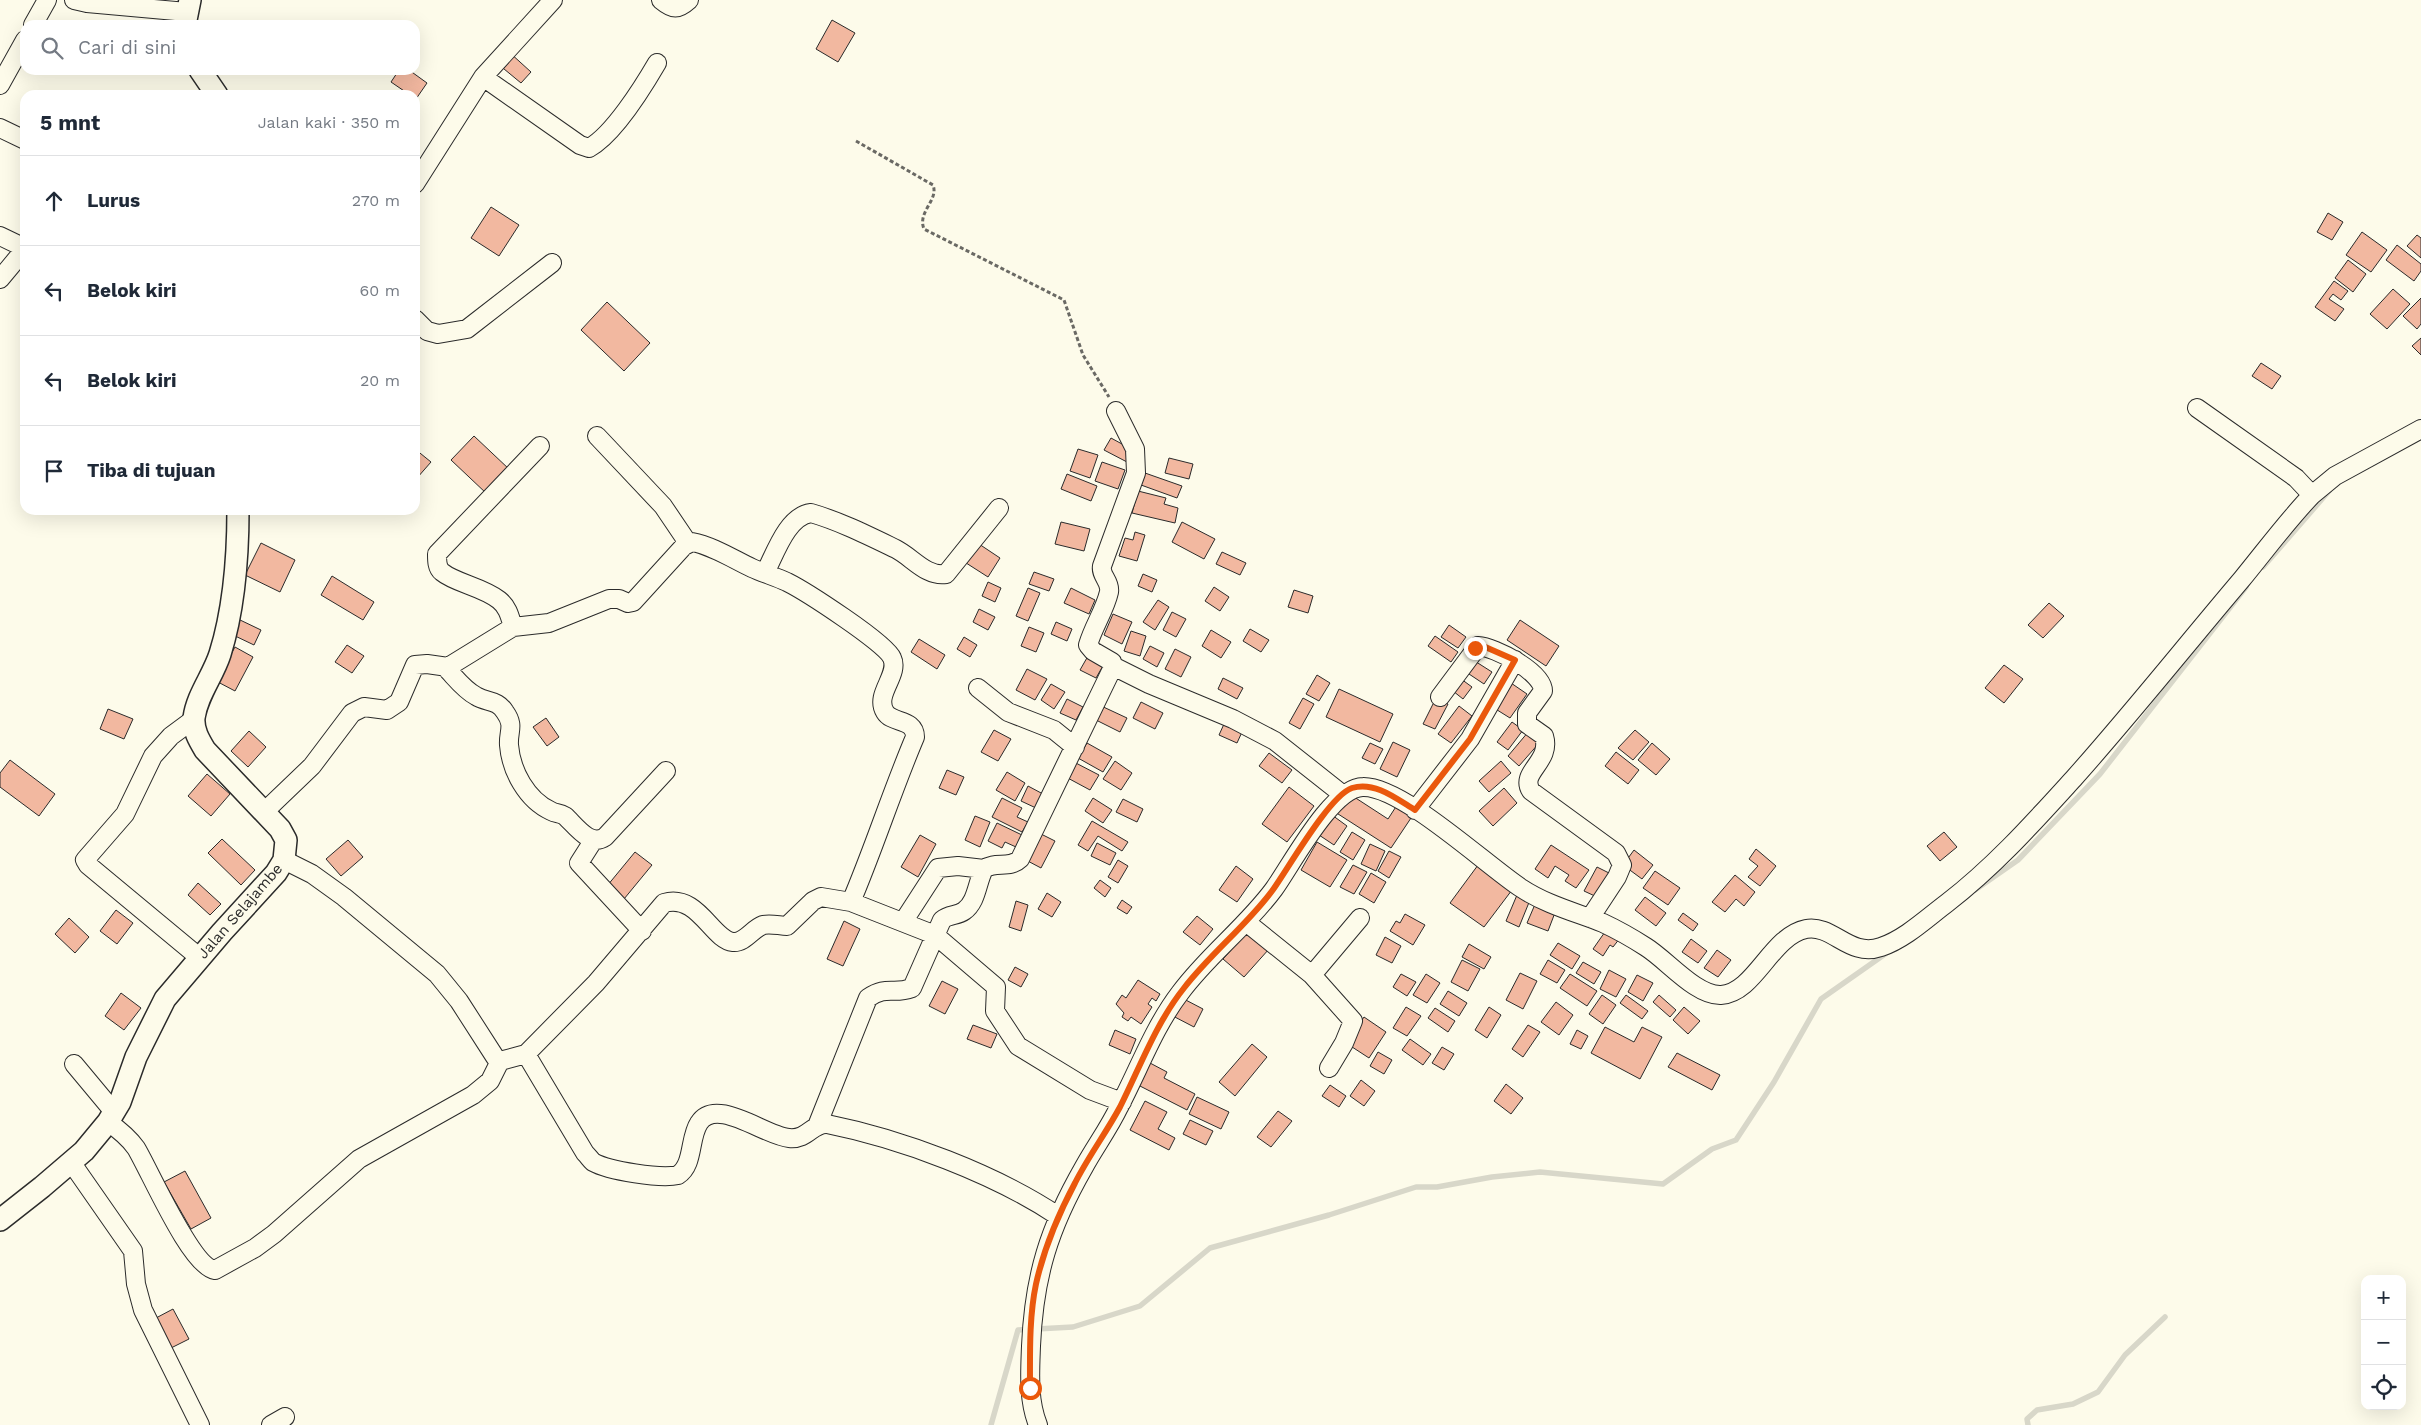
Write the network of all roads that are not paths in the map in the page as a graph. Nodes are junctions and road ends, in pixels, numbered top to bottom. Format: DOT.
graph roads {
  1 [pos="47,0"];
  2 [pos="74,0"];
  3 [pos="553,0"];
  4 [pos="661,0"];
  5 [pos="688,0"];
  6 [pos="187,12"];
  7 [pos="36,20"];
  8 [pos="20,49"];
  9 [pos="657,63"];
  10 [pos="203,75"];
  11 [pos="483,77"];
  12 [pos="0,85"];
  13 [pos="214,90"];
  14 [pos="0,128"];
  15 [pos="20,138"];
  16 [pos="420,176"];
  17 [pos="0,236"];
  18 [pos="20,246"];
  19 [pos="20,255"];
  20 [pos="552,263"];
  21 [pos="0,279"];
  22 [pos="420,324"];
  23 [pos="2197,408"];
  24 [pos="1116,411"];
  25 [pos="2421,429"];
  26 [pos="597,436"];
  27 [pos="540,446"];
  28 [pos="2312,495"];
  29 [pos="999,508"];
  30 [pos="238,515"];
  31 [pos="688,543"];
  32 [pos="765,573"];
  33 [pos="513,628"];
  34 [pos="1515,660"];
  35 [pos="1113,666"];
  36 [pos="445,667"];
  37 [pos="978,688"];
  38 [pos="1440,697"];
  39 [pos="194,719"];
  40 [pos="1075,747"];
  41 [pos="666,771"];
  42 [pos="1342,794"];
  43 [pos="1415,810"];
  44 [pos="264,812"];
  45 [pos="592,841"];
  46 [pos="284,860"];
  47 [pos="984,869"];
  48 [pos="851,902"];
  49 [pos="1360,918"];
  50 [pos="1590,918"];
  51 [pos="903,922"];
  52 [pos="1246,922"];
  53 [pos="642,931"];
  54 [pos="935,935"];
  55 [pos="200,958"];
  56 [pos="1312,975"];
  57 [pos="526,1054"];
  58 [pos="500,1061"];
  59 [pos="74,1064"];
  60 [pos="1328,1068"];
  61 [pos="1122,1102"];
  62 [pos="111,1117"];
  63 [pos="816,1126"];
  64 [pos="71,1162"];
  65 [pos="1058,1216"];
  66 [pos="0,1220"];
  67 [pos="200,1425"];
  68 [pos="1038,1425"];
  1 -- 7 [label="street"];
  2 -- 6 [label="street"];
  3 -- 11 [label="street"];
  4 -- 5 [label="street"];
  8 -- 12 [label="street"];
  9 -- 11 [label="street"];
  10 -- 13 [label="street"];
  11 -- 16 [label="street"];
  14 -- 15 [label="street"];
  17 -- 18 [label="street"];
  19 -- 21 [label="street"];
  20 -- 22 [label="street"];
  23 -- 28 [label="street"];
  24 -- 35 [label="street"];
  25 -- 28 [label="street"];
  26 -- 31 [label="street"];
  27 -- 33 [label="street"];
  28 -- 50 [label="street"];
  29 -- 32 [label="street"];
  30 -- 39 [label="street"];
  31 -- 32 [label="street"];
  31 -- 33 [label="street"];
  32 -- 48 [label="street"];
  33 -- 36 [label="street"];
  34 -- 38 [label="street"];
  34 -- 43 [label="street"];
  34 -- 50 [label="street"];
  35 -- 40 [label="street"];
  35 -- 42 [label="street"];
  36 -- 44 [label="street"];
  36 -- 45 [label="street"];
  37 -- 40 [label="street"];
  39 -- 44 [label="street, Jalan Selajambe"];
  39 -- 55 [label="street"];
  40 -- 47 [label="street"];
  41 -- 45 [label="street"];
  42 -- 43 [label="street"];
  42 -- 52 [label="street"];
  43 -- 50 [label="street"];
  44 -- 46 [label="street, Jalan Selajambe"];
  45 -- 53 [label="street"];
  46 -- 55 [label="street, Jalan Selajambe"];
  46 -- 58 [label="street"];
  47 -- 51 [label="street"];
  47 -- 54 [label="street"];
  48 -- 51 [label="street"];
  48 -- 53 [label="street"];
  49 -- 56 [label="street"];
  51 -- 54 [label="street"];
  52 -- 56 [label="street"];
  52 -- 61 [label="street"];
  53 -- 57 [label="street"];
  54 -- 61 [label="street"];
  54 -- 63 [label="street"];
  55 -- 62 [label="street, Jalan Selajambe"];
  56 -- 60 [label="street"];
  57 -- 58 [label="street"];
  57 -- 63 [label="street"];
  58 -- 62 [label="street"];
  59 -- 62 [label="street"];
  61 -- 65 [label="street"];
  62 -- 64 [label="street, Jalan Selajambe"];
  63 -- 65 [label="street"];
  64 -- 66 [label="street, Jalan Selajambe"];
  64 -- 67 [label="street"];
  65 -- 68 [label="street"];
}
